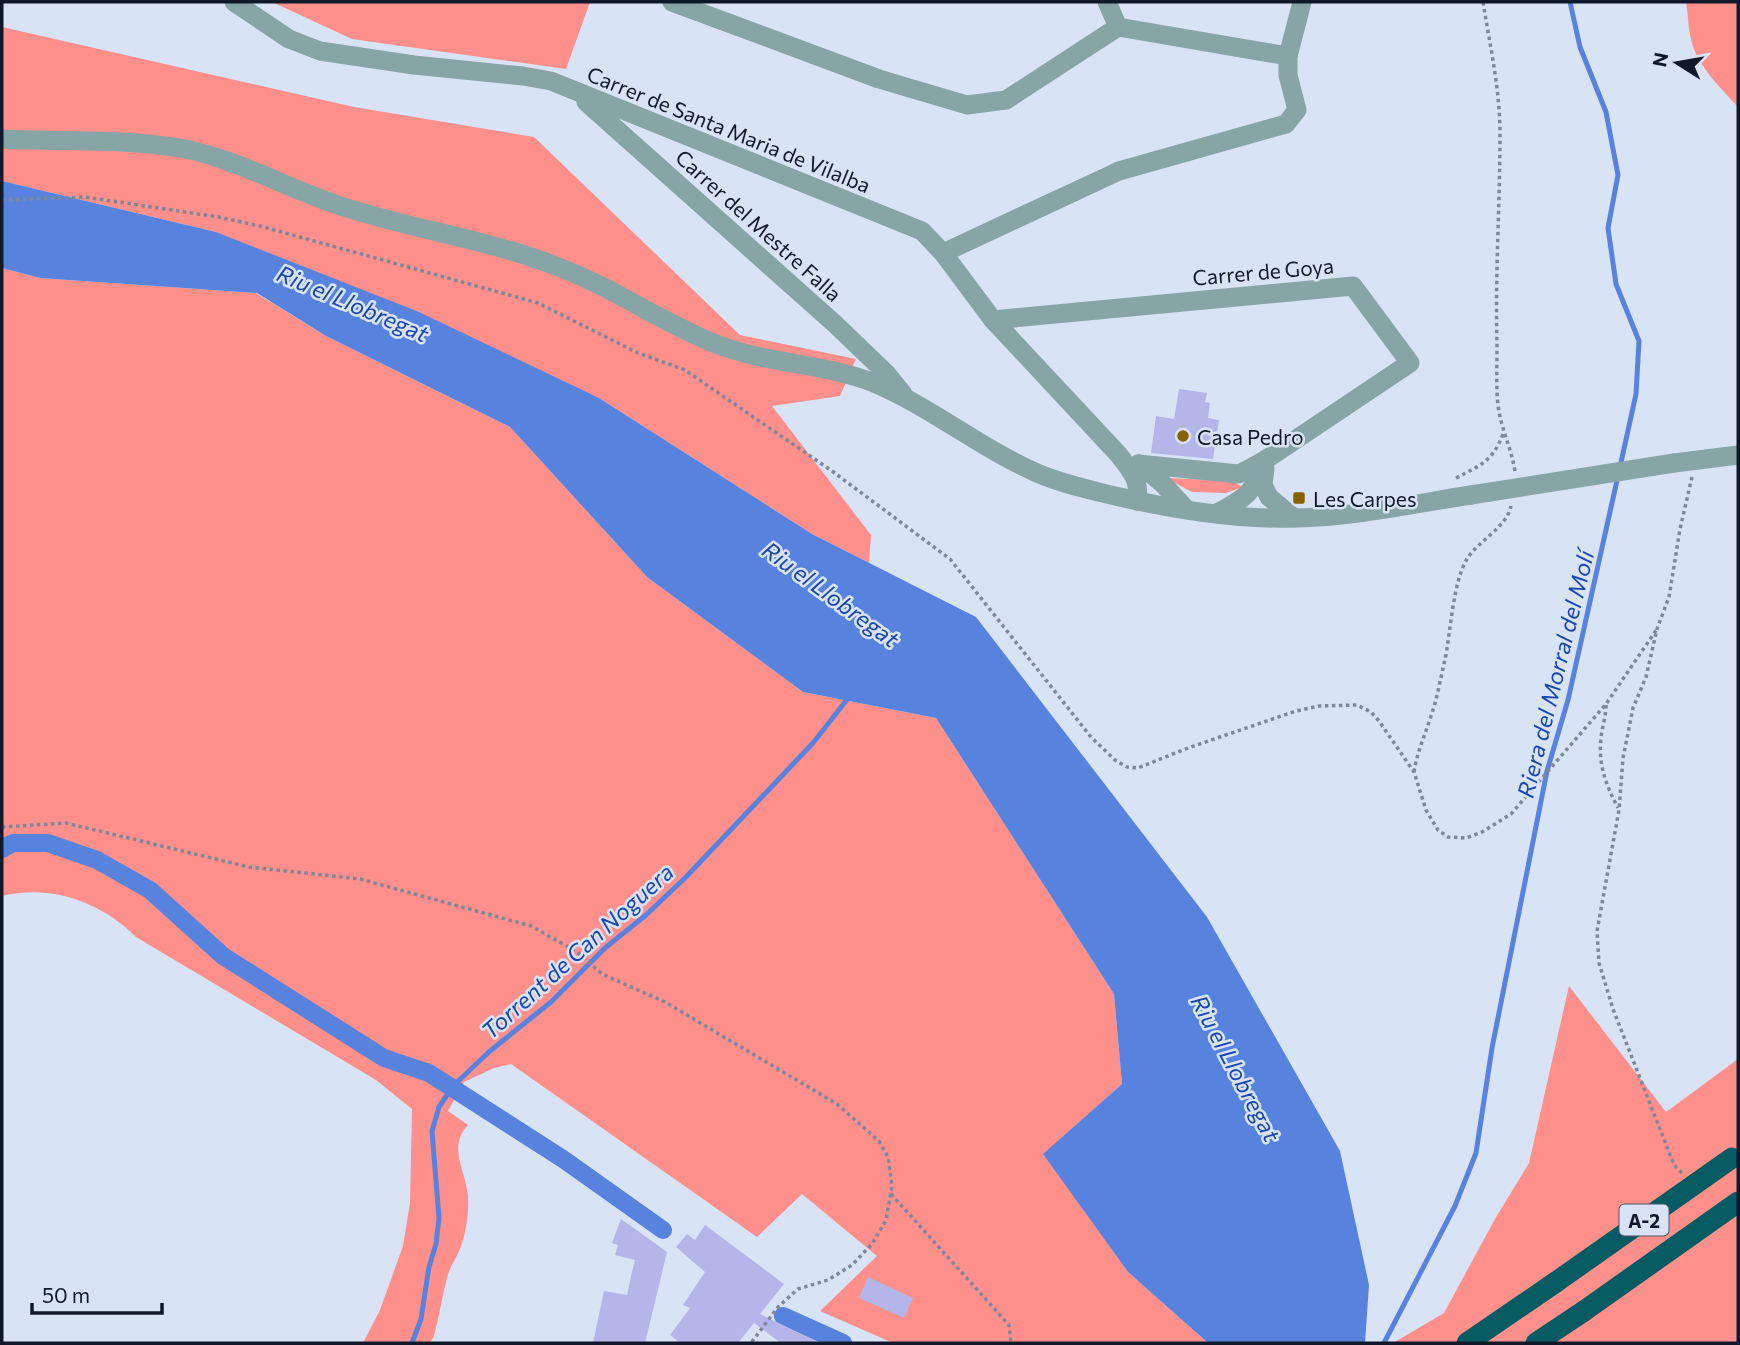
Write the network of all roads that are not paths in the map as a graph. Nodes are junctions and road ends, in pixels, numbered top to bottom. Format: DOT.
graph roads {
  1 [pos="234,2"];
  2 [pos="672,2"];
  3 [pos="1107,2"];
  4 [pos="1302,2"];
  5 [pos="1118,27"];
  6 [pos="1287,56"];
  7 [pos="575,92"];
  8 [pos="2,139"];
  9 [pos="943,253"];
  10 [pos="993,320"];
  11 [pos="906,398"];
  12 [pos="1738,455"];
  13 [pos="1119,456"];
  14 [pos="1265,460"];
  15 [pos="1138,464"];
  16 [pos="1137,501"];
  17 [pos="1186,509"];
  18 [pos="1217,513"];
  19 [pos="1294,518"];
  20 [pos="1735,1156"];
  21 [pos="1738,1202"];
  22 [pos="1467,1343"];
  23 [pos="1536,1343"];
  1 -- 7 [label="street, Carrer de Santa Maria de Vilalba"];
  2 -- 5 [label="street"];
  3 -- 5 [label="street"];
  4 -- 6 [label="street"];
  5 -- 6 [label="street"];
  6 -- 9 [label="street"];
  7 -- 9 [label="street, Carrer de Santa Maria de Vilalba"];
  7 -- 11 [label="street, Carrer del Mestre Falla"];
  8 -- 11 [label="street"];
  9 -- 10 [label="street, Carrer de Santa Maria de Vilalba"];
  10 -- 13 [label="street, Carrer de Santa Maria de Vilalba"];
  10 -- 14 [label="street, Carrer de Goya"];
  11 -- 16 [label="street"];
  12 -- 19 [label="street, bridge"];
  13 -- 15 [label="street, Carrer de Santa Maria de Vilalba"];
  13 -- 16 [label="street, Carrer de Santa Maria de Vilalba"];
  14 -- 15 [label="street, Carrer de Goya"];
  14 -- 18 [label="street"];
  14 -- 19 [label="street"];
  15 -- 17 [label="street, Carrer de Santa Maria de Vilalba"];
  16 -- 17 [label="street"];
  17 -- 18 [label="street"];
  18 -- 19 [label="street"];
  20 -- 22 [label="highway, A-2, bridge"];
  21 -- 23 [label="highway, A-2, bridge"];
}
